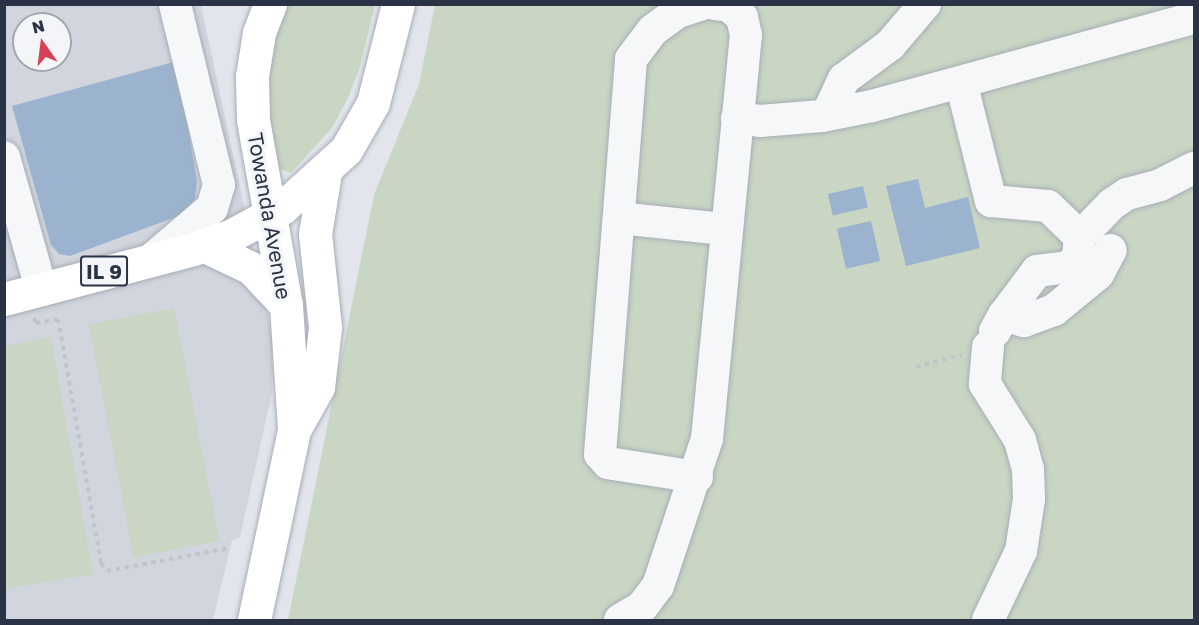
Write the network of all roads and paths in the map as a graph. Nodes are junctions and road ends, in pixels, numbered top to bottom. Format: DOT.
graph roads {
  1 [pos="175,4"];
  2 [pos="270,4"];
  3 [pos="398,4"];
  4 [pos="702,4"];
  5 [pos="714,4"];
  6 [pos="925,4"];
  7 [pos="1194,18"];
  8 [pos="961,82"];
  9 [pos="827,115"];
  10 [pos="737,118"];
  11 [pos="4,157"];
  12 [pos="1194,168"];
  13 [pos="325,173"];
  14 [pos="271,215"];
  15 [pos="619,218"];
  16 [pos="724,229"];
  17 [pos="1080,237"];
  18 [pos="203,245"];
  19 [pos="1111,250"];
  20 [pos="152,259"];
  21 [pos="26,299"];
  22 [pos="286,305"];
  23 [pos="1004,315"];
  24 [pos="988,348"];
  25 [pos="916,367"];
  26 [pos="294,430"];
  27 [pos="696,477"];
  28 [pos="229,548"];
  29 [pos="254,621"];
  30 [pos="620,621"];
  31 [pos="988,621"];
  1 -- 20 [label="lane"];
  2 -- 14 [label="main road, Towanda Avenue"];
  3 -- 13 [label="main road, IL 9"];
  4 -- 15 [label="lane"];
  5 -- 10 [label="lane"];
  6 -- 9 [label="lane"];
  7 -- 8 [label="lane"];
  8 -- 9 [label="lane"];
  8 -- 17 [label="lane"];
  9 -- 10 [label="lane"];
  10 -- 16 [label="lane"];
  11 -- 21 [label="lane"];
  12 -- 17 [label="lane"];
  13 -- 14 [label="main road, IL 9"];
  13 -- 26 [label="main road, Towanda Avenue"];
  14 -- 18 [label="main road, IL 9"];
  14 -- 22 [label="main road, Towanda Avenue"];
  15 -- 16 [label="lane"];
  15 -- 27 [label="lane"];
  16 -- 27 [label="lane"];
  17 -- 23 [label="lane"];
  18 -- 20 [label="main road, IL 9"];
  18 -- 22 [label="main road"];
  19 -- 23 [label="lane"];
  20 -- 21 [label="main road, IL 9"];
  21 -- 28 [label="path"];
  22 -- 26 [label="main road, Towanda Avenue"];
  23 -- 24 [label="lane"];
  24 -- 25 [label="path"];
  24 -- 31 [label="lane"];
  26 -- 29 [label="main road, Towanda Avenue"];
  27 -- 30 [label="lane"];
}
